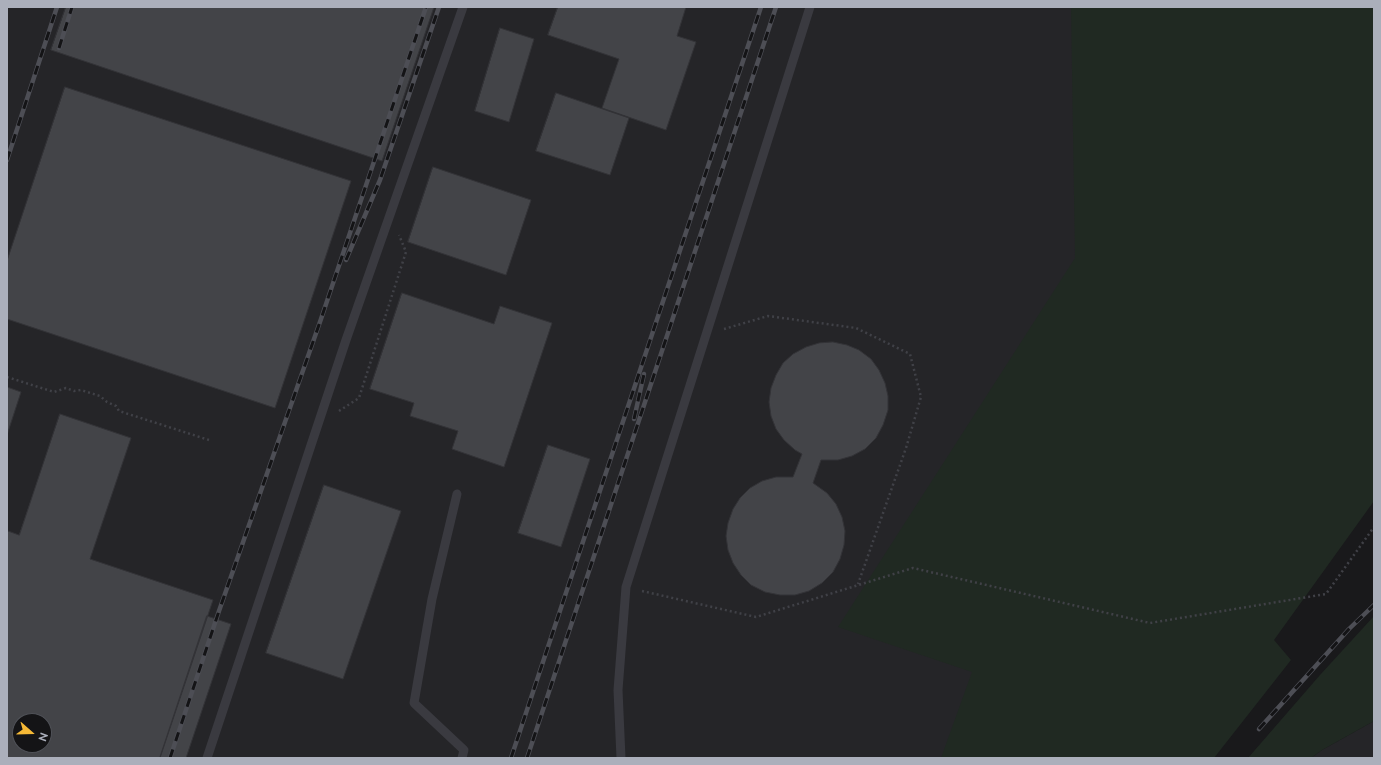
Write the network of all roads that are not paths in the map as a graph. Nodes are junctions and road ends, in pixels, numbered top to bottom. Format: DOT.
graph roads {
  1 [pos="463,7"];
  2 [pos="810,7"];
  3 [pos="457,494"];
  4 [pos="207,758"];
  5 [pos="462,758"];
  6 [pos="621,758"];
  1 -- 4 [label="lane"];
  2 -- 6 [label="lane"];
  3 -- 5 [label="lane"];
}
